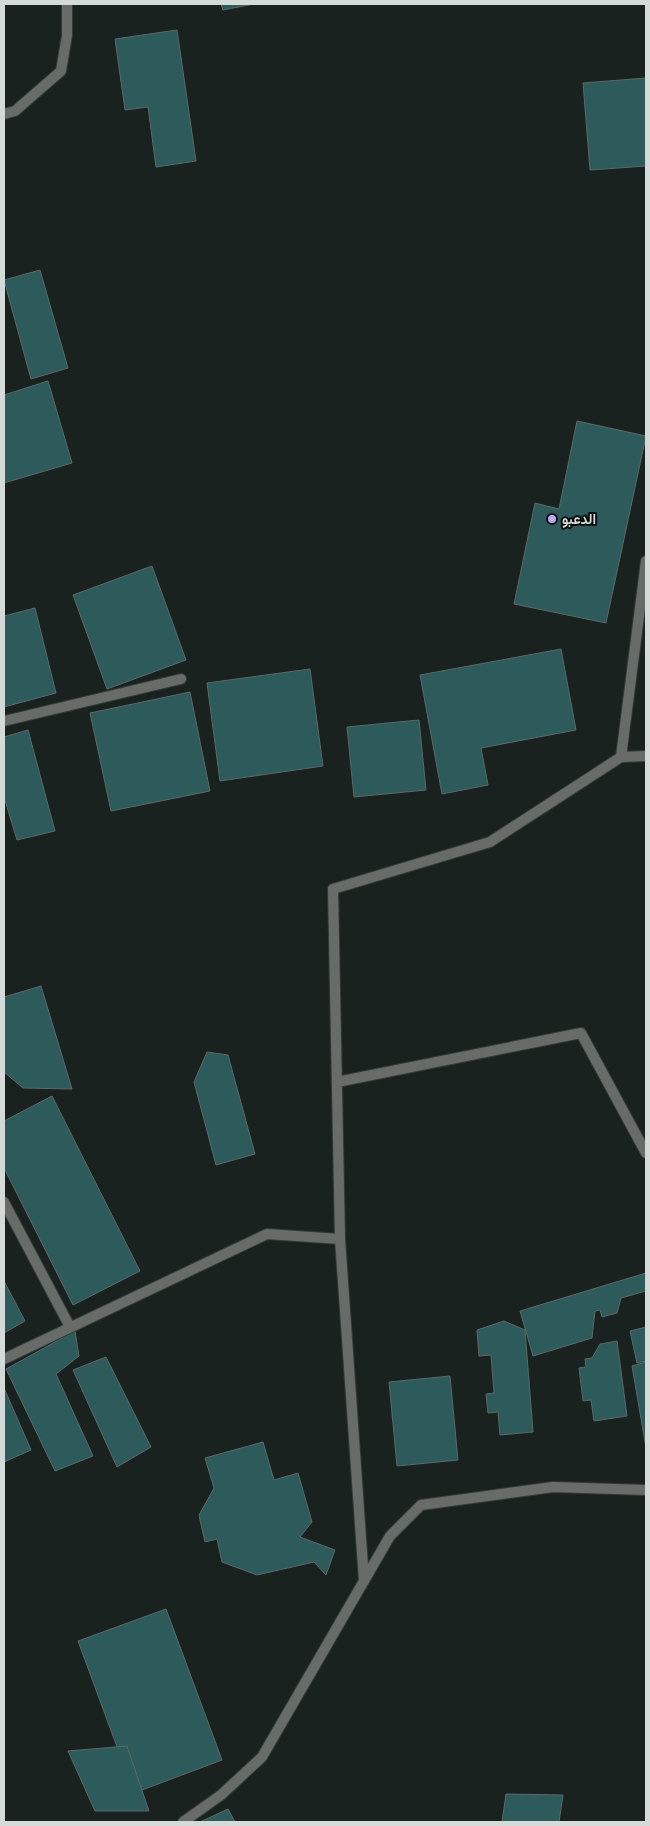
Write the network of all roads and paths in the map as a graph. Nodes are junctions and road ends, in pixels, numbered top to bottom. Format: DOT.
graph roads {
  1 [pos="67,4"];
  2 [pos="4,114"];
  3 [pos="646,561"];
  4 [pos="181,679"];
  5 [pos="4,721"];
  6 [pos="646,756"];
  7 [pos="621,757"];
  8 [pos="337,1082"];
  9 [pos="646,1153"];
  10 [pos="4,1202"];
  11 [pos="340,1239"];
  12 [pos="70,1327"];
  13 [pos="4,1359"];
  14 [pos="646,1490"];
  15 [pos="364,1581"];
  16 [pos="183,1822"];
  1 -- 2 [label="street"];
  3 -- 7 [label="street"];
  4 -- 5 [label="street"];
  6 -- 7 [label="street"];
  7 -- 8 [label="street"];
  8 -- 9 [label="street"];
  8 -- 11 [label="street"];
  10 -- 12 [label="street"];
  11 -- 12 [label="street"];
  11 -- 15 [label="street"];
  12 -- 13 [label="street"];
  14 -- 15 [label="street"];
  15 -- 16 [label="street"];
}
